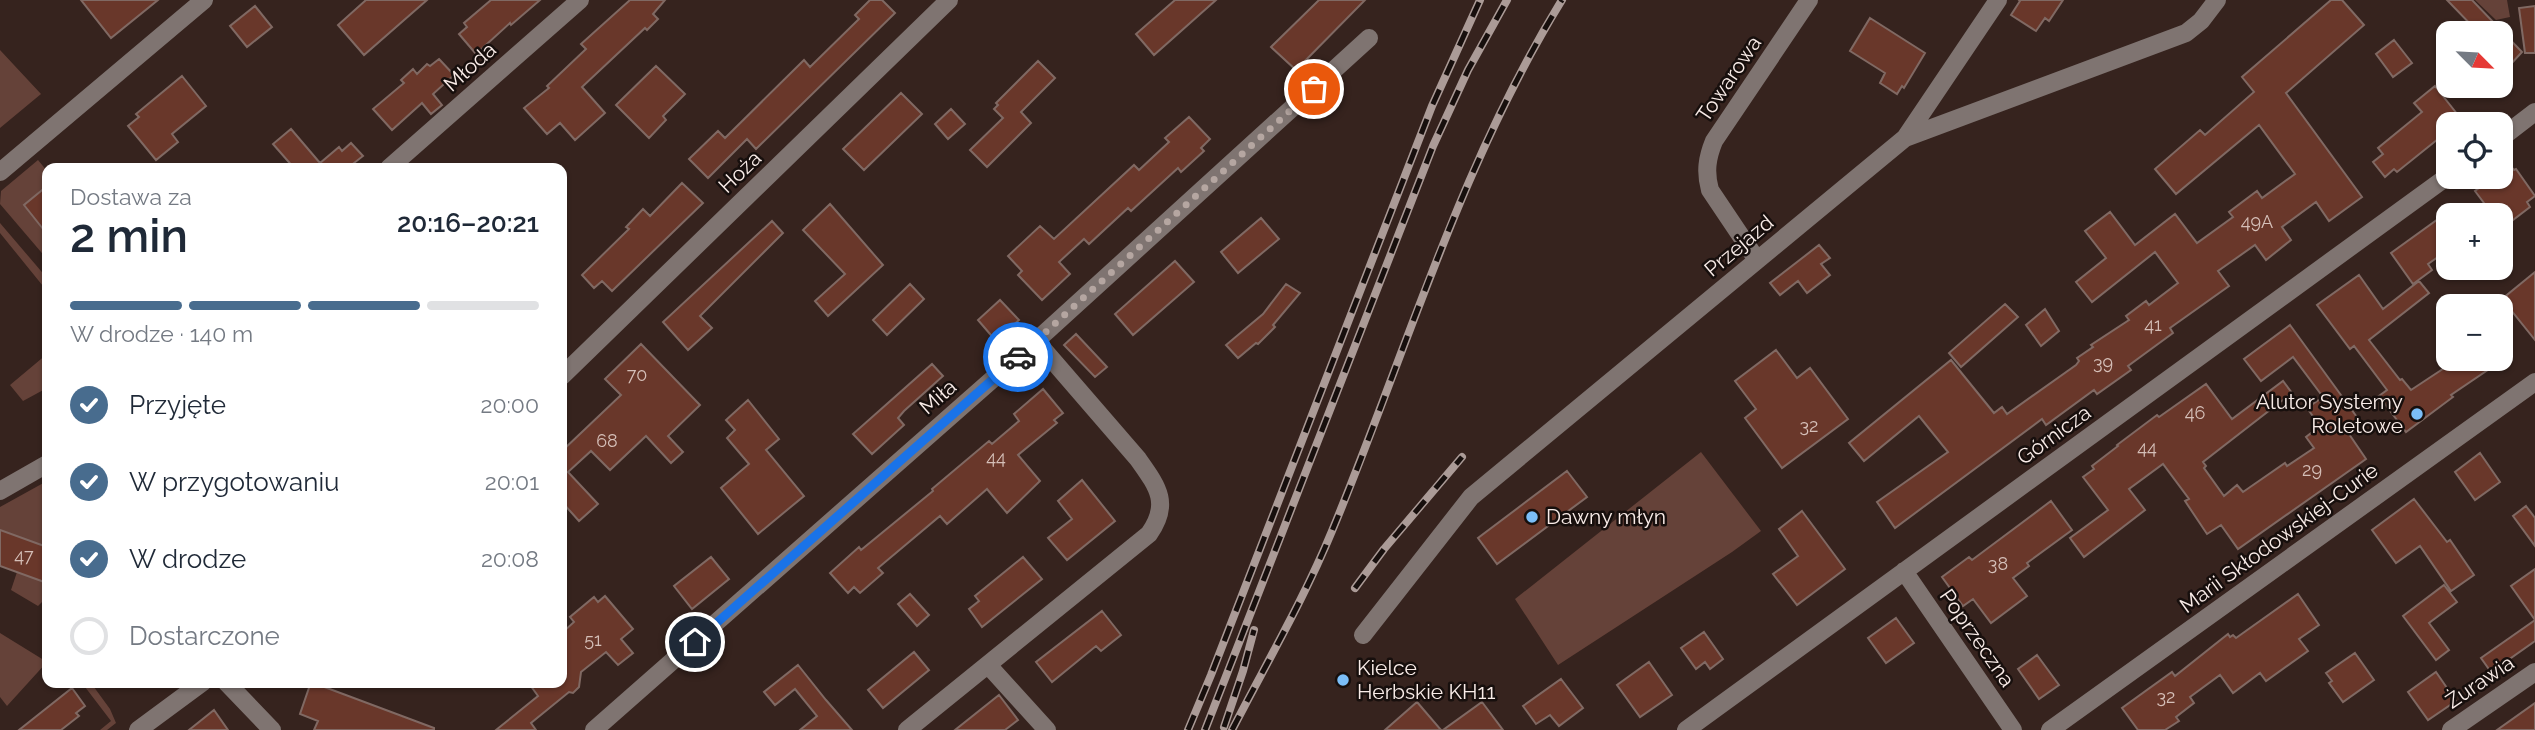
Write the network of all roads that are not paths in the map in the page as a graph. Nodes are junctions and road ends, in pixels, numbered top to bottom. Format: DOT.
graph roads {
  1 [pos="204,0"];
  2 [pos="580,0"];
  3 [pos="949,0"];
  4 [pos="1810,0"];
  5 [pos="1998,0"];
  6 [pos="2217,0"];
  7 [pos="1369,38"];
  8 [pos="2535,112"];
  9 [pos="2513,129"];
  10 [pos="1905,138"];
  11 [pos="395,163"];
  12 [pos="0,172"];
  13 [pos="2436,185"];
  14 [pos="1757,260"];
  15 [pos="1036,341"];
  16 [pos="567,371"];
  17 [pos="2535,382"];
  18 [pos="42,467"];
  19 [pos="0,491"];
  20 [pos="1904,571"];
  21 [pos="1363,635"];
  22 [pos="988,665"];
  23 [pos="2535,673"];
  24 [pos="195,688"];
  25 [pos="232,688"];
  26 [pos="138,730"];
  27 [pos="272,730"];
  28 [pos="594,730"];
  29 [pos="907,730"];
  30 [pos="1047,730"];
  31 [pos="1686,730"];
  32 [pos="2013,730"];
  33 [pos="2050,730"];
  34 [pos="2451,730"];
  1 -- 12 [label="street"];
  2 -- 11 [label="street, Młoda"];
  3 -- 16 [label="street, Hoża"];
  4 -- 14 [label="street, Towarowa"];
  5 -- 10 [label="street"];
  6 -- 10 [label="street, Przejazd"];
  7 -- 15 [label="street, Miła"];
  8 -- 9 [label="street"];
  10 -- 14 [label="street, Przejazd"];
  13 -- 20 [label="street, Górnicza"];
  14 -- 21 [label="street, Przejazd"];
  15 -- 22 [label="street"];
  15 -- 28 [label="street, Miła"];
  17 -- 33 [label="street, Marii Skłodowskiej-Curie"];
  18 -- 19 [label="street"];
  20 -- 31 [label="street, Górnicza"];
  20 -- 32 [label="street, Poprzeczna"];
  22 -- 29 [label="street"];
  22 -- 30 [label="street"];
  23 -- 34 [label="street, Żurawia"];
  24 -- 26 [label="street"];
  25 -- 27 [label="street"];
}
